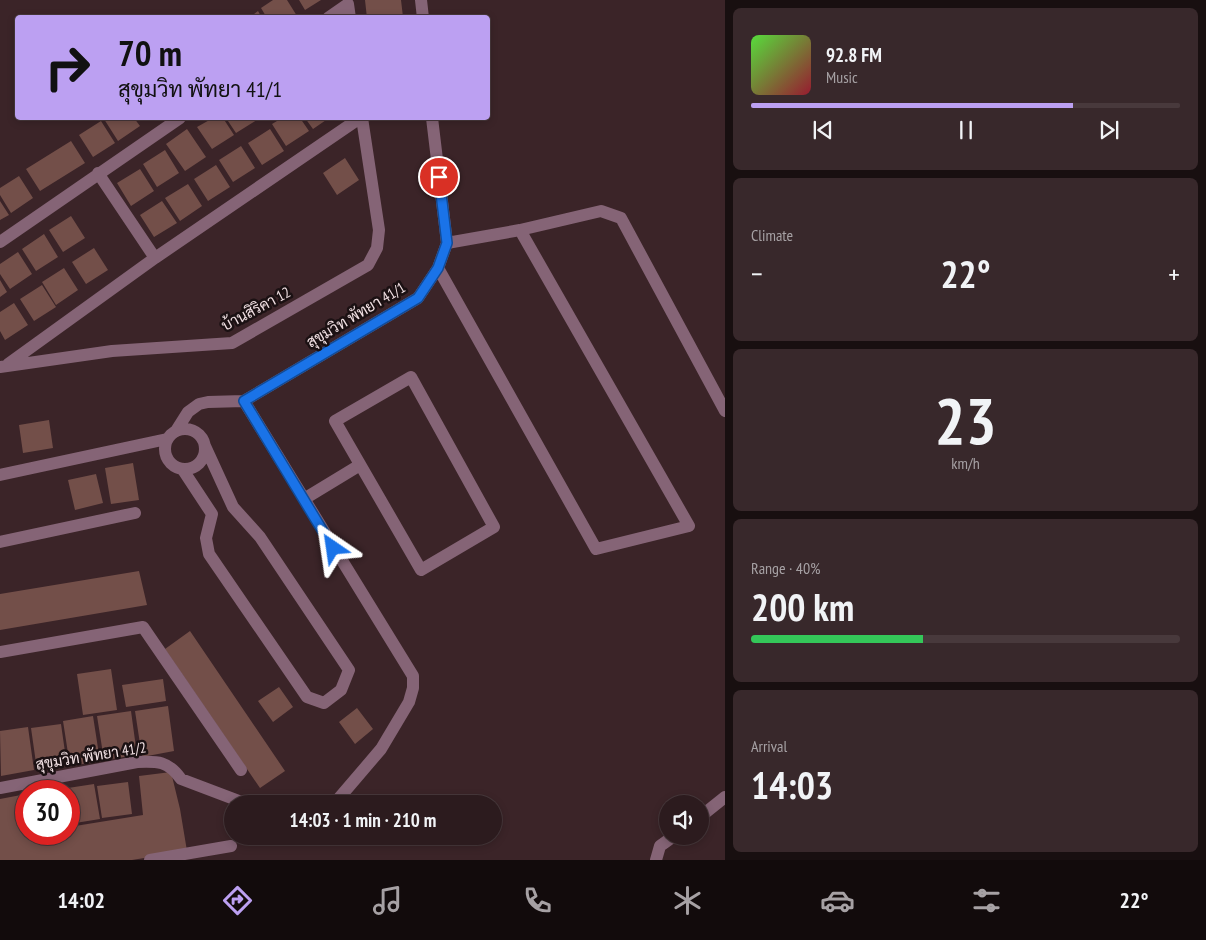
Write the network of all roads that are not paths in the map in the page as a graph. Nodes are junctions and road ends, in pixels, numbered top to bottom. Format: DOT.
graph roads {
  1 [pos="421,0"];
  2 [pos="332,15"];
  3 [pos="350,15"];
  4 [pos="423,15"];
  5 [pos="177,120"];
  6 [pos="358,120"];
  7 [pos="361,120"];
  8 [pos="432,120"];
  9 [pos="98,174"];
  10 [pos="520,230"];
  11 [pos="0,242"];
  12 [pos="447,243"];
  13 [pos="155,258"];
  14 [pos="438,268"];
  15 [pos="2,366"];
  16 [pos="244,401"];
  17 [pos="725,411"];
  18 [pos="172,435"];
  19 [pos="205,446"];
  20 [pos="360,465"];
  21 [pos="183,470"];
  22 [pos="0,475"];
  23 [pos="304,500"];
  24 [pos="233,506"];
  25 [pos="135,513"];
  26 [pos="212,514"];
  27 [pos="0,542"];
  28 [pos="0,652"];
  29 [pos="241,770"];
  30 [pos="0,788"];
  31 [pos="224,795"];
  32 [pos="342,795"];
  33 [pos="725,797"];
  34 [pos="709,810"];
  35 [pos="661,845"];
  36 [pos="231,846"];
  37 [pos="150,860"];
  38 [pos="656,860"];
  1 -- 4 [label="street"];
  2 -- 3 [label="street"];
  5 -- 9 [label="street"];
  6 -- 13 [label="street"];
  7 -- 15 [label="street, บ้านสิริคา 12"];
  8 -- 12 [label="street, สุขุมวิท พัทยา 41/1"];
  9 -- 11 [label="street"];
  9 -- 13 [label="street"];
  10 -- 12 [label="street"];
  10 -- 14 [label="street"];
  10 -- 17 [label="street"];
  12 -- 14 [label="street, สุขุมวิท พัทยา 41/1"];
  13 -- 15 [label="street"];
  14 -- 16 [label="street, สุขุมวิท พัทยา 41/1"];
  16 -- 18 [label="street, สุขุมวิท พัทยา 41/1"];
  16 -- 23 [label="street"];
  18 -- 19 [label="street"];
  18 -- 21 [label="street"];
  18 -- 22 [label="street"];
  19 -- 21 [label="street"];
  19 -- 24 [label="street"];
  20 -- 20 [label="street"];
  20 -- 23 [label="street"];
  21 -- 26 [label="street"];
  23 -- 32 [label="street"];
  24 -- 26 [label="street"];
  24 -- 26 [label="street"];
  25 -- 27 [label="street"];
  28 -- 29 [label="street"];
  30 -- 31 [label="street, สุขุมวิท พัทยา 41/2"];
  33 -- 34 [label="street"];
  35 -- 38 [label="street"];
  36 -- 37 [label="street"];
}
